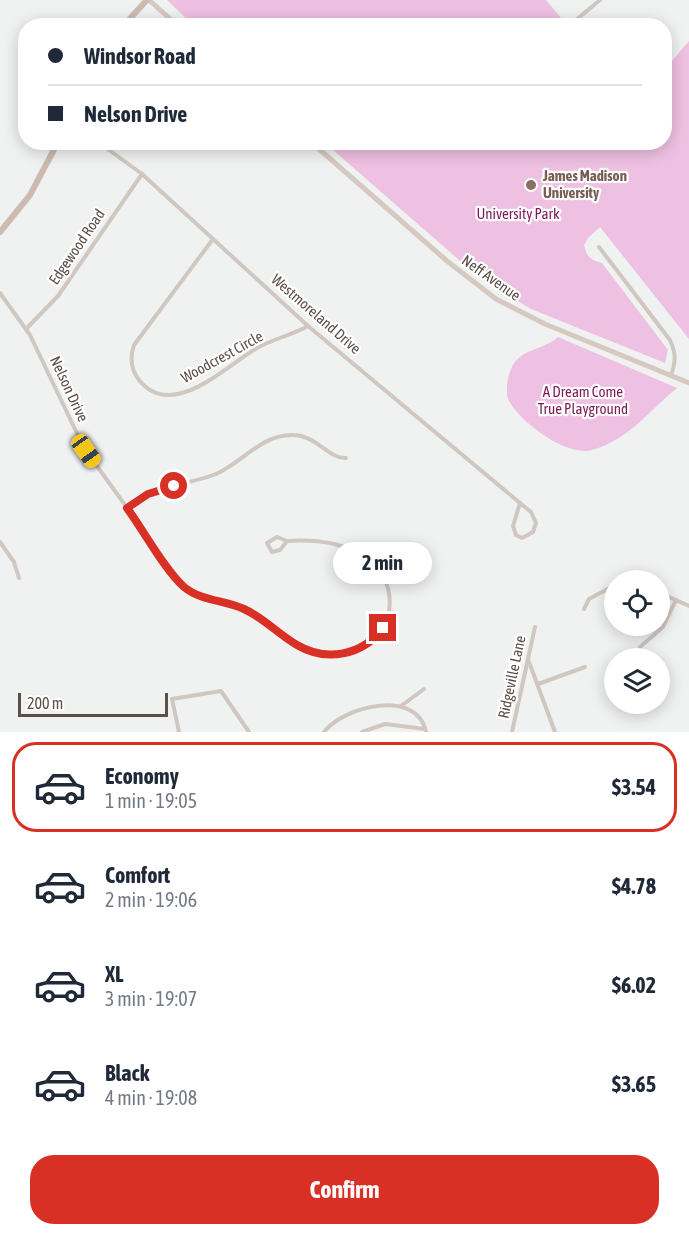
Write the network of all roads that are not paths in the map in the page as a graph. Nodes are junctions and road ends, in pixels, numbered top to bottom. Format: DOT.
graph roads {
  1 [pos="148,0"];
  2 [pos="600,0"];
  3 [pos="131,18"];
  4 [pos="169,18"];
  5 [pos="578,18"];
  6 [pos="54,150"];
  7 [pos="109,150"];
  8 [pos="320,150"];
  9 [pos="141,174"];
  10 [pos="0,232"];
  11 [pos="213,239"];
  12 [pos="599,247"];
  13 [pos="0,293"];
  14 [pos="308,326"];
  15 [pos="26,329"];
  16 [pos="670,375"];
  17 [pos="689,383"];
  18 [pos="346,458"];
  19 [pos="520,503"];
  20 [pos="127,508"];
  21 [pos="287,541"];
  22 [pos="0,542"];
  23 [pos="19,578"];
  24 [pos="604,591"];
  25 [pos="670,597"];
  26 [pos="676,600"];
  27 [pos="689,606"];
  28 [pos="584,609"];
  29 [pos="535,627"];
  30 [pos="640,647"];
  31 [pos="529,661"];
  32 [pos="585,667"];
  33 [pos="538,684"];
  34 [pos="424,688"];
  35 [pos="401,706"];
  36 [pos="426,730"];
  37 [pos="179,732"];
  38 [pos="249,732"];
  39 [pos="324,732"];
  40 [pos="362,732"];
  41 [pos="512,732"];
  42 [pos="555,732"];
  1 -- 3 [label="main road"];
  1 -- 4 [label="main road"];
  2 -- 5 [label="street"];
  6 -- 10 [label="main road"];
  7 -- 9 [label="street, Westmoreland Drive"];
  8 -- 16 [label="main road, Neff Avenue"];
  9 -- 11 [label="street, Westmoreland Drive"];
  9 -- 15 [label="street, Edgewood Road"];
  11 -- 14 [label="street, Westmoreland Drive"];
  11 -- 14 [label="street, Woodcrest Circle"];
  12 -- 16 [label="street"];
  13 -- 15 [label="street, Nelson Drive"];
  14 -- 19 [label="street, Westmoreland Drive"];
  15 -- 20 [label="street, Nelson Drive"];
  16 -- 17 [label="main road, Neff Avenue"];
  18 -- 20 [label="street"];
  19 -- 19 [label="street, Westmoreland Drive"];
  20 -- 21 [label="street, Nelson Drive"];
  21 -- 21 [label="street, Nelson Drive"];
  22 -- 23 [label="street"];
  24 -- 28 [label="street"];
  25 -- 26 [label="street"];
  26 -- 27 [label="street"];
  26 -- 30 [label="street"];
  29 -- 31 [label="street, Ridgeville Lane"];
  31 -- 33 [label="street"];
  31 -- 41 [label="street, Ridgeville Lane"];
  32 -- 33 [label="street"];
  33 -- 42 [label="street"];
  34 -- 35 [label="street"];
  35 -- 36 [label="street"];
  35 -- 39 [label="street"];
  36 -- 40 [label="street"];
  37 -- 38 [label="street"];
}
